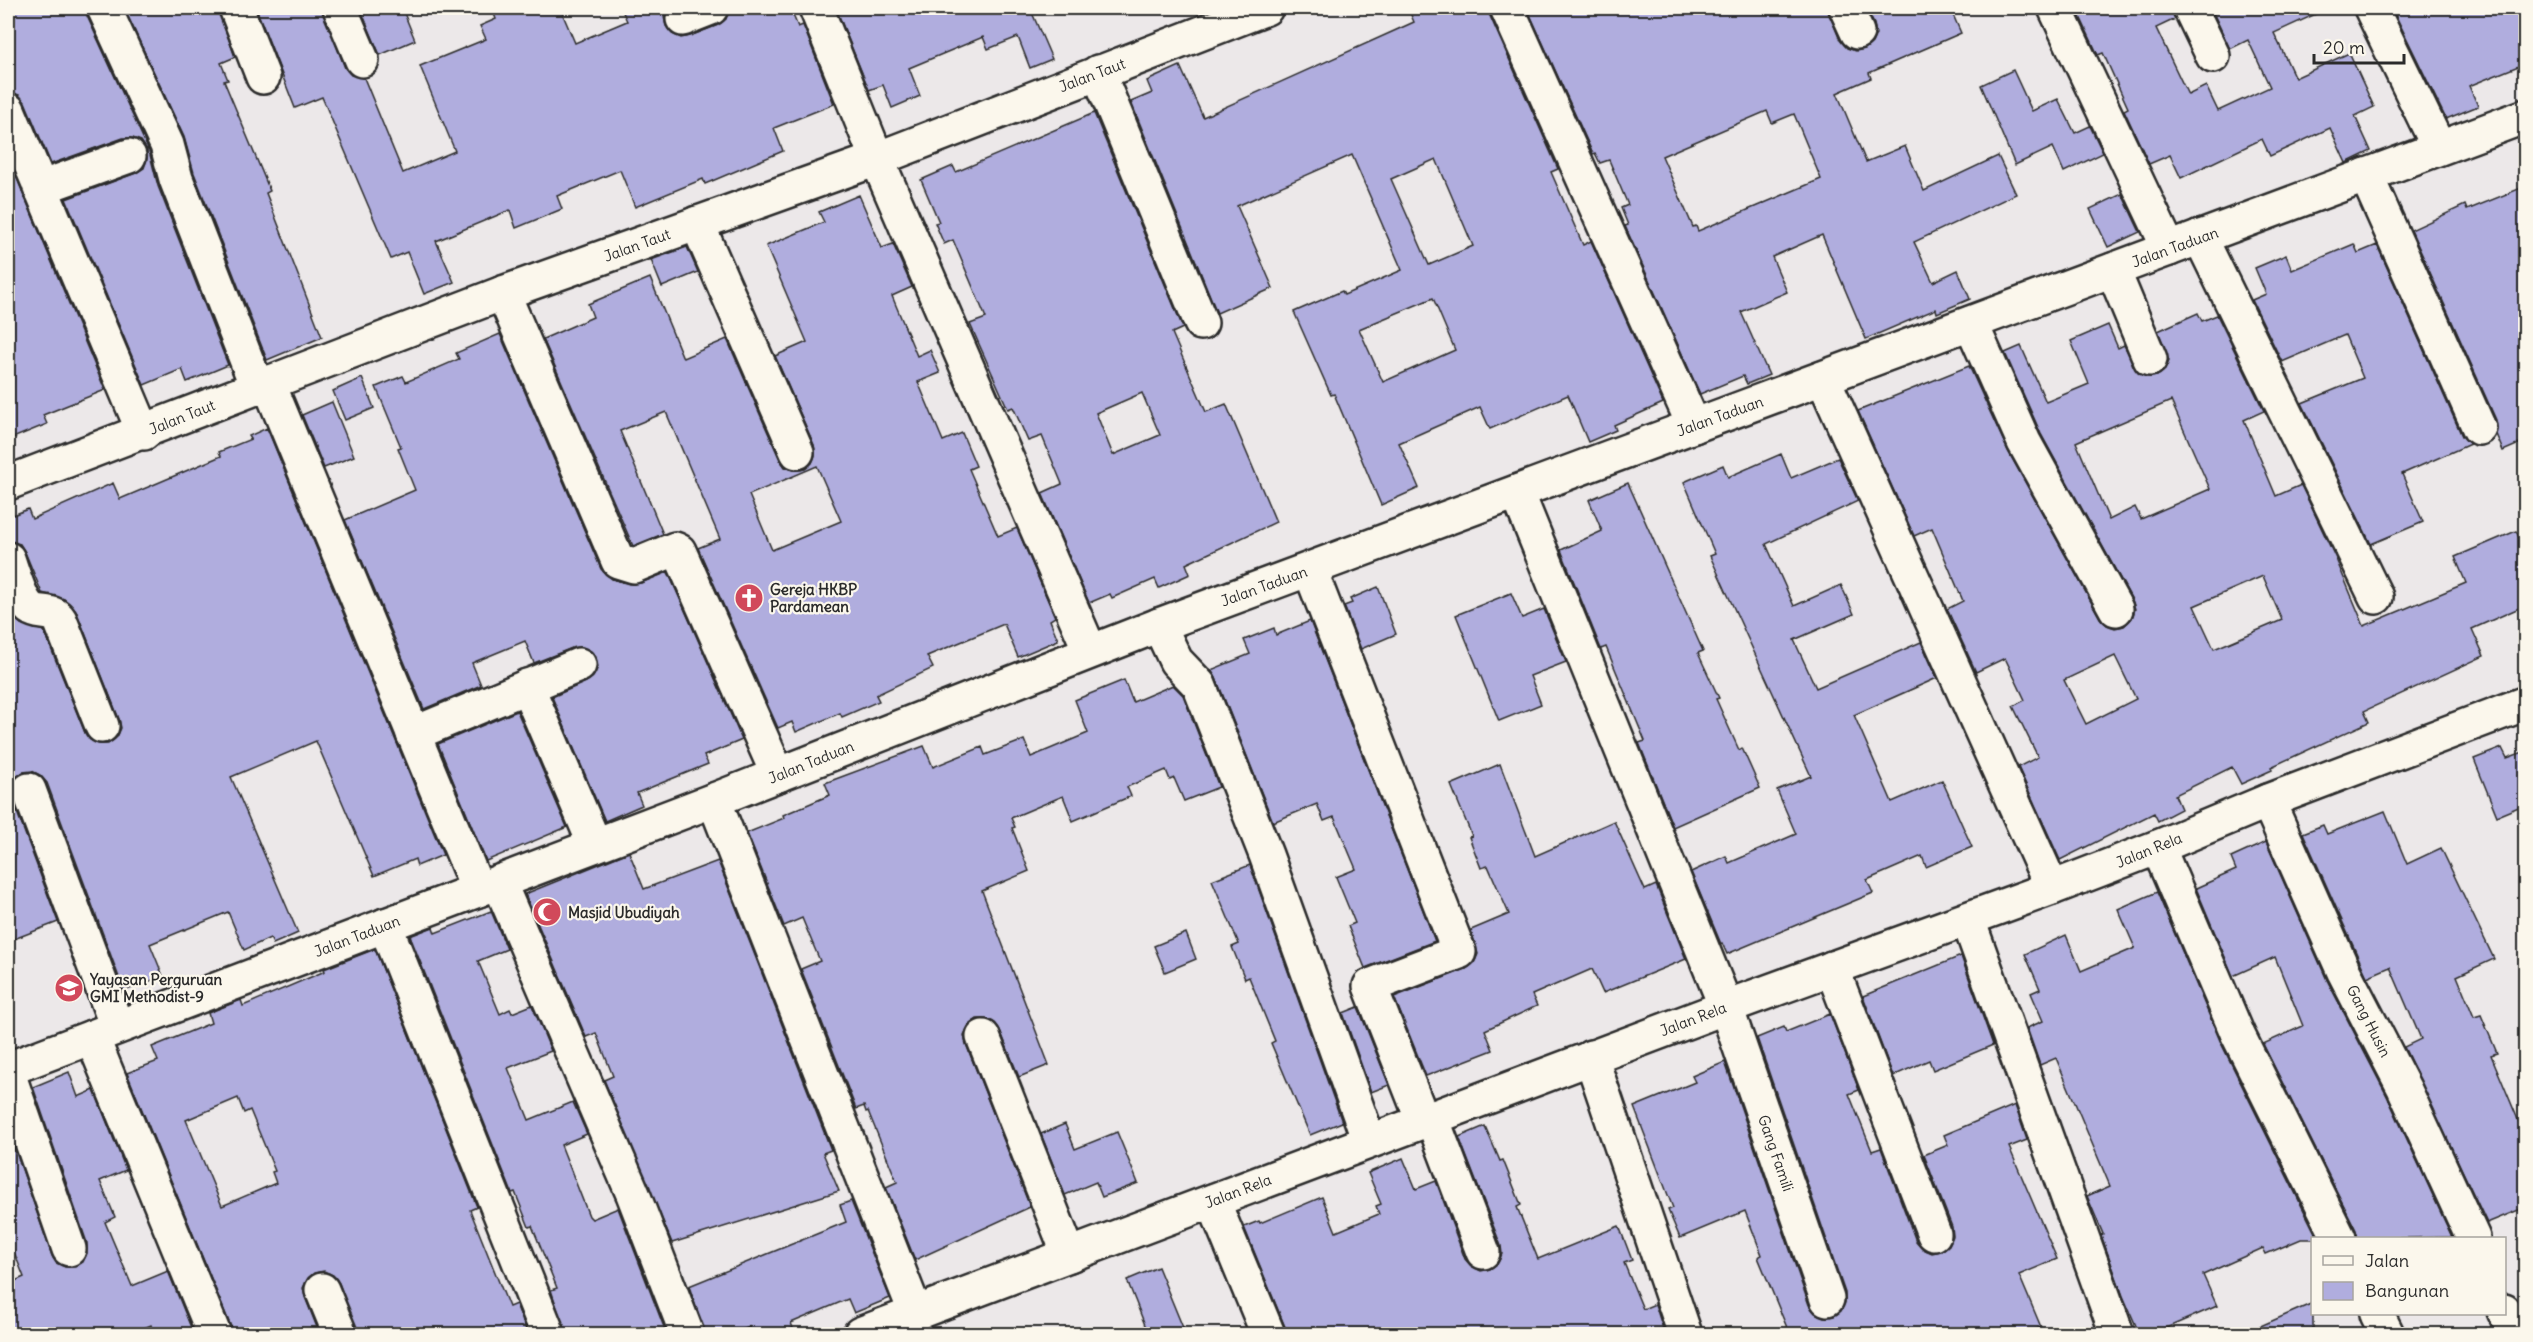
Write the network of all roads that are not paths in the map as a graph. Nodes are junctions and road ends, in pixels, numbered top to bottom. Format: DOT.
graph roads {
  1 [pos="104,8"];
  2 [pos="236,8"];
  3 [pos="340,8"];
  4 [pos="816,8"];
  5 [pos="1266,8"];
  6 [pos="1507,8"];
  7 [pos="2055,8"];
  8 [pos="2190,8"];
  9 [pos="2371,8"];
  10 [pos="2213,56"];
  11 [pos="362,60"];
  12 [pos="1098,72"];
  13 [pos="263,77"];
  14 [pos="8,110"];
  15 [pos="2526,116"];
  16 [pos="2439,148"];
  17 [pos="129,156"];
  18 [pos="877,159"];
  19 [pos="2366,176"];
  20 [pos="40,188"];
  21 [pos="698,223"];
  22 [pos="2200,237"];
  23 [pos="2169,249"];
  24 [pos="2112,270"];
  25 [pos="503,293"];
  26 [pos="1971,322"];
  27 [pos="1201,323"];
  28 [pos="2150,359"];
  29 [pos="1823,378"];
  30 [pos="263,385"];
  31 [pos="1694,426"];
  32 [pos="2479,428"];
  33 [pos="144,433"];
  34 [pos="797,452"];
  35 [pos="8,483"];
  36 [pos="1517,492"];
  37 [pos="8,559"];
  38 [pos="1310,570"];
  39 [pos="2376,597"];
  40 [pos="2116,609"];
  41 [pos="1159,625"];
  42 [pos="1090,651"];
  43 [pos="579,665"];
  44 [pos="527,686"];
  45 [pos="2526,703"];
  46 [pos="102,726"];
  47 [pos="413,734"];
  48 [pos="778,775"];
  49 [pos="29,790"];
  50 [pos="714,800"];
  51 [pos="2268,801"];
  52 [pos="595,846"];
  53 [pos="2158,847"];
  54 [pos="489,886"];
  55 [pos="2052,888"];
  56 [pos="1968,920"];
  57 [pos="385,925"];
  58 [pos="1832,969"];
  59 [pos="1726,1006"];
  60 [pos="104,1032"];
  61 [pos="984,1037"];
  62 [pos="1592,1057"];
  63 [pos="8,1071"];
  64 [pos="1427,1119"];
  65 [pos="1369,1141"];
  66 [pos="1214,1201"];
  67 [pos="1934,1234"];
  68 [pos="2338,1237"];
  69 [pos="2472,1237"];
  70 [pos="69,1249"];
  71 [pos="1483,1252"];
  72 [pos="1069,1255"];
  73 [pos="322,1290"];
  74 [pos="1827,1299"];
  75 [pos="2506,1313"];
  76 [pos="2377,1315"];
  77 [pos="905,1323"];
  78 [pos="214,1335"];
  79 [pos="340,1335"];
  80 [pos="548,1335"];
  81 [pos="687,1335"];
  82 [pos="860,1335"];
  83 [pos="1268,1335"];
  84 [pos="1685,1335"];
  85 [pos="2117,1335"];
  86 [pos="2387,1335"];
  87 [pos="2515,1335"];
  1 -- 30 [label="street"];
  2 -- 13 [label="street"];
  3 -- 11 [label="street"];
  4 -- 18 [label="street"];
  5 -- 12 [label="street, Jalan Taut"];
  6 -- 31 [label="street"];
  7 -- 23 [label="street"];
  8 -- 10 [label="street"];
  9 -- 16 [label="street"];
  12 -- 18 [label="street, Jalan Taut"];
  12 -- 27 [label="street"];
  14 -- 20 [label="street"];
  15 -- 16 [label="street, Jalan Taduan"];
  16 -- 19 [label="street, Jalan Taduan"];
  17 -- 20 [label="street"];
  18 -- 21 [label="street, Jalan Taut"];
  18 -- 42 [label="street"];
  19 -- 22 [label="street, Jalan Taduan"];
  19 -- 32 [label="street"];
  20 -- 33 [label="street"];
  21 -- 25 [label="street, Jalan Taut"];
  21 -- 34 [label="street"];
  22 -- 23 [label="street, Jalan Taduan"];
  22 -- 39 [label="street"];
  23 -- 24 [label="street, Jalan Taduan"];
  24 -- 26 [label="street, Jalan Taduan"];
  24 -- 28 [label="street"];
  25 -- 30 [label="street, Jalan Taut"];
  25 -- 48 [label="street"];
  26 -- 29 [label="street, Jalan Taduan"];
  26 -- 40 [label="street"];
  29 -- 31 [label="street, Jalan Taduan"];
  29 -- 55 [label="street"];
  30 -- 33 [label="street, Jalan Taut"];
  30 -- 47 [label="street"];
  31 -- 36 [label="street, Jalan Taduan"];
  33 -- 35 [label="street, Jalan Taut"];
  36 -- 38 [label="street, Jalan Taduan"];
  36 -- 59 [label="street, Gang Famili"];
  37 -- 46 [label="street"];
  38 -- 41 [label="street, Jalan Taduan"];
  38 -- 64 [label="street"];
  41 -- 42 [label="street, Jalan Taduan"];
  41 -- 65 [label="street"];
  42 -- 48 [label="street, Jalan Taduan"];
  43 -- 44 [label="street"];
  44 -- 47 [label="street"];
  44 -- 52 [label="street"];
  45 -- 51 [label="street, Jalan Rela"];
  47 -- 54 [label="street"];
  48 -- 50 [label="street, Jalan Taduan"];
  49 -- 60 [label="street"];
  50 -- 52 [label="street, Jalan Taduan"];
  50 -- 77 [label="street"];
  51 -- 53 [label="street, Jalan Rela"];
  51 -- 69 [label="street, Gang Husin"];
  52 -- 54 [label="street, Jalan Taduan"];
  53 -- 55 [label="street, Jalan Rela"];
  53 -- 68 [label="street"];
  54 -- 57 [label="street, Jalan Taduan"];
  54 -- 81 [label="street"];
  55 -- 56 [label="street, Jalan Rela"];
  56 -- 58 [label="street, Jalan Rela"];
  56 -- 85 [label="street"];
  57 -- 60 [label="street, Jalan Taduan"];
  57 -- 80 [label="street"];
  58 -- 59 [label="street, Jalan Rela"];
  58 -- 67 [label="street"];
  59 -- 62 [label="street, Jalan Rela"];
  59 -- 74 [label="street, Gang Famili"];
  60 -- 63 [label="street, Jalan Taduan"];
  60 -- 78 [label="street"];
  61 -- 72 [label="street"];
  62 -- 64 [label="street, Jalan Rela"];
  62 -- 84 [label="street"];
  63 -- 70 [label="street"];
  64 -- 65 [label="street, Jalan Rela"];
  64 -- 71 [label="street"];
  65 -- 66 [label="street, Jalan Rela"];
  66 -- 72 [label="street, Jalan Rela"];
  66 -- 83 [label="street"];
  72 -- 77 [label="street, Jalan Rela"];
  73 -- 79 [label="street"];
  75 -- 87 [label="street"];
  76 -- 86 [label="street"];
  77 -- 82 [label="street, Jalan Rela"];
}
